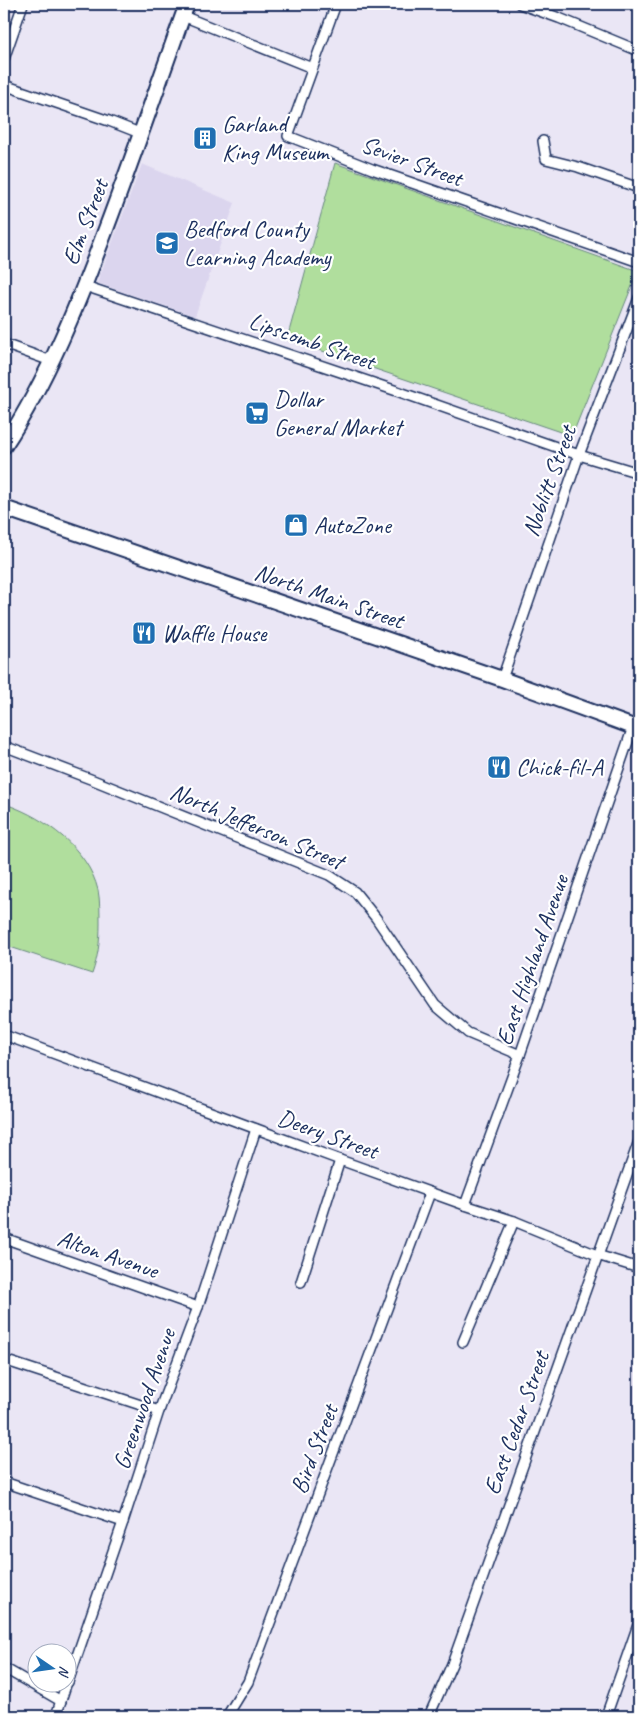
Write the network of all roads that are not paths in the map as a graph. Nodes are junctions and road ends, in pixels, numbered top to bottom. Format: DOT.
graph roads {
  1 [pos="23,4"];
  2 [pos="336,4"];
  3 [pos="520,4"];
  4 [pos="185,10"];
  5 [pos="639,51"];
  6 [pos="4,58"];
  7 [pos="312,68"];
  8 [pos="4,85"];
  9 [pos="142,134"];
  10 [pos="543,141"];
  11 [pos="639,188"];
  12 [pos="639,262"];
  13 [pos="85,286"];
  14 [pos="639,298"];
  15 [pos="4,344"];
  16 [pos="51,361"];
  17 [pos="4,446"];
  18 [pos="579,455"];
  19 [pos="639,473"];
  20 [pos="4,508"];
  21 [pos="502,679"];
  22 [pos="636,728"];
  23 [pos="4,746"];
  24 [pos="4,1035"];
  25 [pos="520,1055"];
  26 [pos="256,1129"];
  27 [pos="639,1141"];
  28 [pos="340,1160"];
  29 [pos="430,1193"];
  30 [pos="465,1205"];
  31 [pos="514,1221"];
  32 [pos="4,1238"];
  33 [pos="598,1255"];
  34 [pos="639,1268"];
  35 [pos="301,1282"];
  36 [pos="198,1307"];
  37 [pos="463,1342"];
  38 [pos="4,1360"];
  39 [pos="159,1411"];
  40 [pos="4,1482"];
  41 [pos="123,1522"];
  42 [pos="639,1622"];
  43 [pos="78,1651"];
  44 [pos="4,1668"];
  45 [pos="64,1692"];
  46 [pos="61,1701"];
  47 [pos="56,1716"];
  48 [pos="227,1716"];
  49 [pos="429,1716"];
  50 [pos="606,1716"];
  1 -- 6 [label="street"];
  2 -- 7 [label="street"];
  3 -- 5 [label="street"];
  4 -- 7 [label="street"];
  4 -- 9 [label="main road, Elm Street"];
  7 -- 12 [label="street, Sevier Street"];
  8 -- 9 [label="street"];
  9 -- 13 [label="main road, Elm Street"];
  10 -- 11 [label="street"];
  13 -- 16 [label="main road, Elm Street"];
  13 -- 18 [label="street, Lipscomb Street"];
  14 -- 18 [label="street, Noblitt Street"];
  15 -- 16 [label="street"];
  16 -- 17 [label="main road, Elm Street"];
  18 -- 19 [label="street, Lipscomb Street"];
  18 -- 21 [label="street, Noblitt Street"];
  20 -- 21 [label="main road, North Main Street"];
  21 -- 22 [label="main road, North Main Street"];
  22 -- 25 [label="street, East Highland Avenue"];
  23 -- 25 [label="street, North Jefferson Street"];
  24 -- 26 [label="street, Deery Street"];
  25 -- 30 [label="street, East Highland Avenue"];
  26 -- 28 [label="street, Deery Street"];
  26 -- 36 [label="street, Greenwood Avenue"];
  27 -- 33 [label="street, East Cedar Street"];
  28 -- 29 [label="street, Deery Street"];
  28 -- 35 [label="street"];
  29 -- 30 [label="street, Deery Street"];
  29 -- 48 [label="street, Bird Street"];
  30 -- 31 [label="street, Deery Street"];
  31 -- 33 [label="street, Deery Street"];
  31 -- 37 [label="street"];
  32 -- 36 [label="street, Alton Avenue"];
  33 -- 34 [label="street, Deery Street"];
  33 -- 49 [label="street, East Cedar Street"];
  36 -- 39 [label="street, Greenwood Avenue"];
  38 -- 39 [label="street"];
  39 -- 41 [label="street, Greenwood Avenue"];
  40 -- 41 [label="street"];
  41 -- 43 [label="street, Greenwood Avenue"];
  42 -- 50 [label="street"];
  44 -- 46 [label="street"];
  45 -- 46 [label="street, Greenwood Avenue"];
  46 -- 47 [label="street, Greenwood Avenue"];
}
